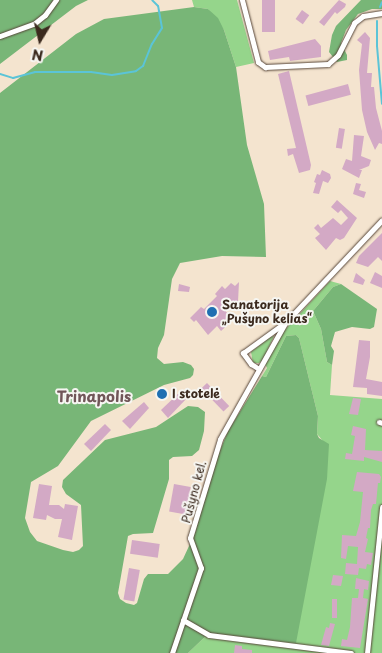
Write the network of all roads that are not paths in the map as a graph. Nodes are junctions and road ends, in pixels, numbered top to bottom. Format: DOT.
graph roads {
  1 [pos="56,0"];
  2 [pos="242,0"];
  3 [pos="382,13"];
  4 [pos="0,36"];
  5 [pos="382,220"];
  6 [pos="285,323"];
  7 [pos="259,370"];
  8 [pos="382,507"];
  9 [pos="183,620"];
  10 [pos="172,653"];
  11 [pos="351,653"];
  12 [pos="368,653"];
  1 -- 4 [label="street"];
  2 -- 3 [label="street"];
  5 -- 6 [label="street, Pušyno kel."];
  6 -- 7 [label="street, Pušyno kel."];
  6 -- 7 [label="street, Pušyno kel."];
  7 -- 9 [label="street, Pušyno kel."];
  8 -- 12 [label="street"];
  9 -- 10 [label="street, Pušyno kel."];
  9 -- 11 [label="street"];
}
